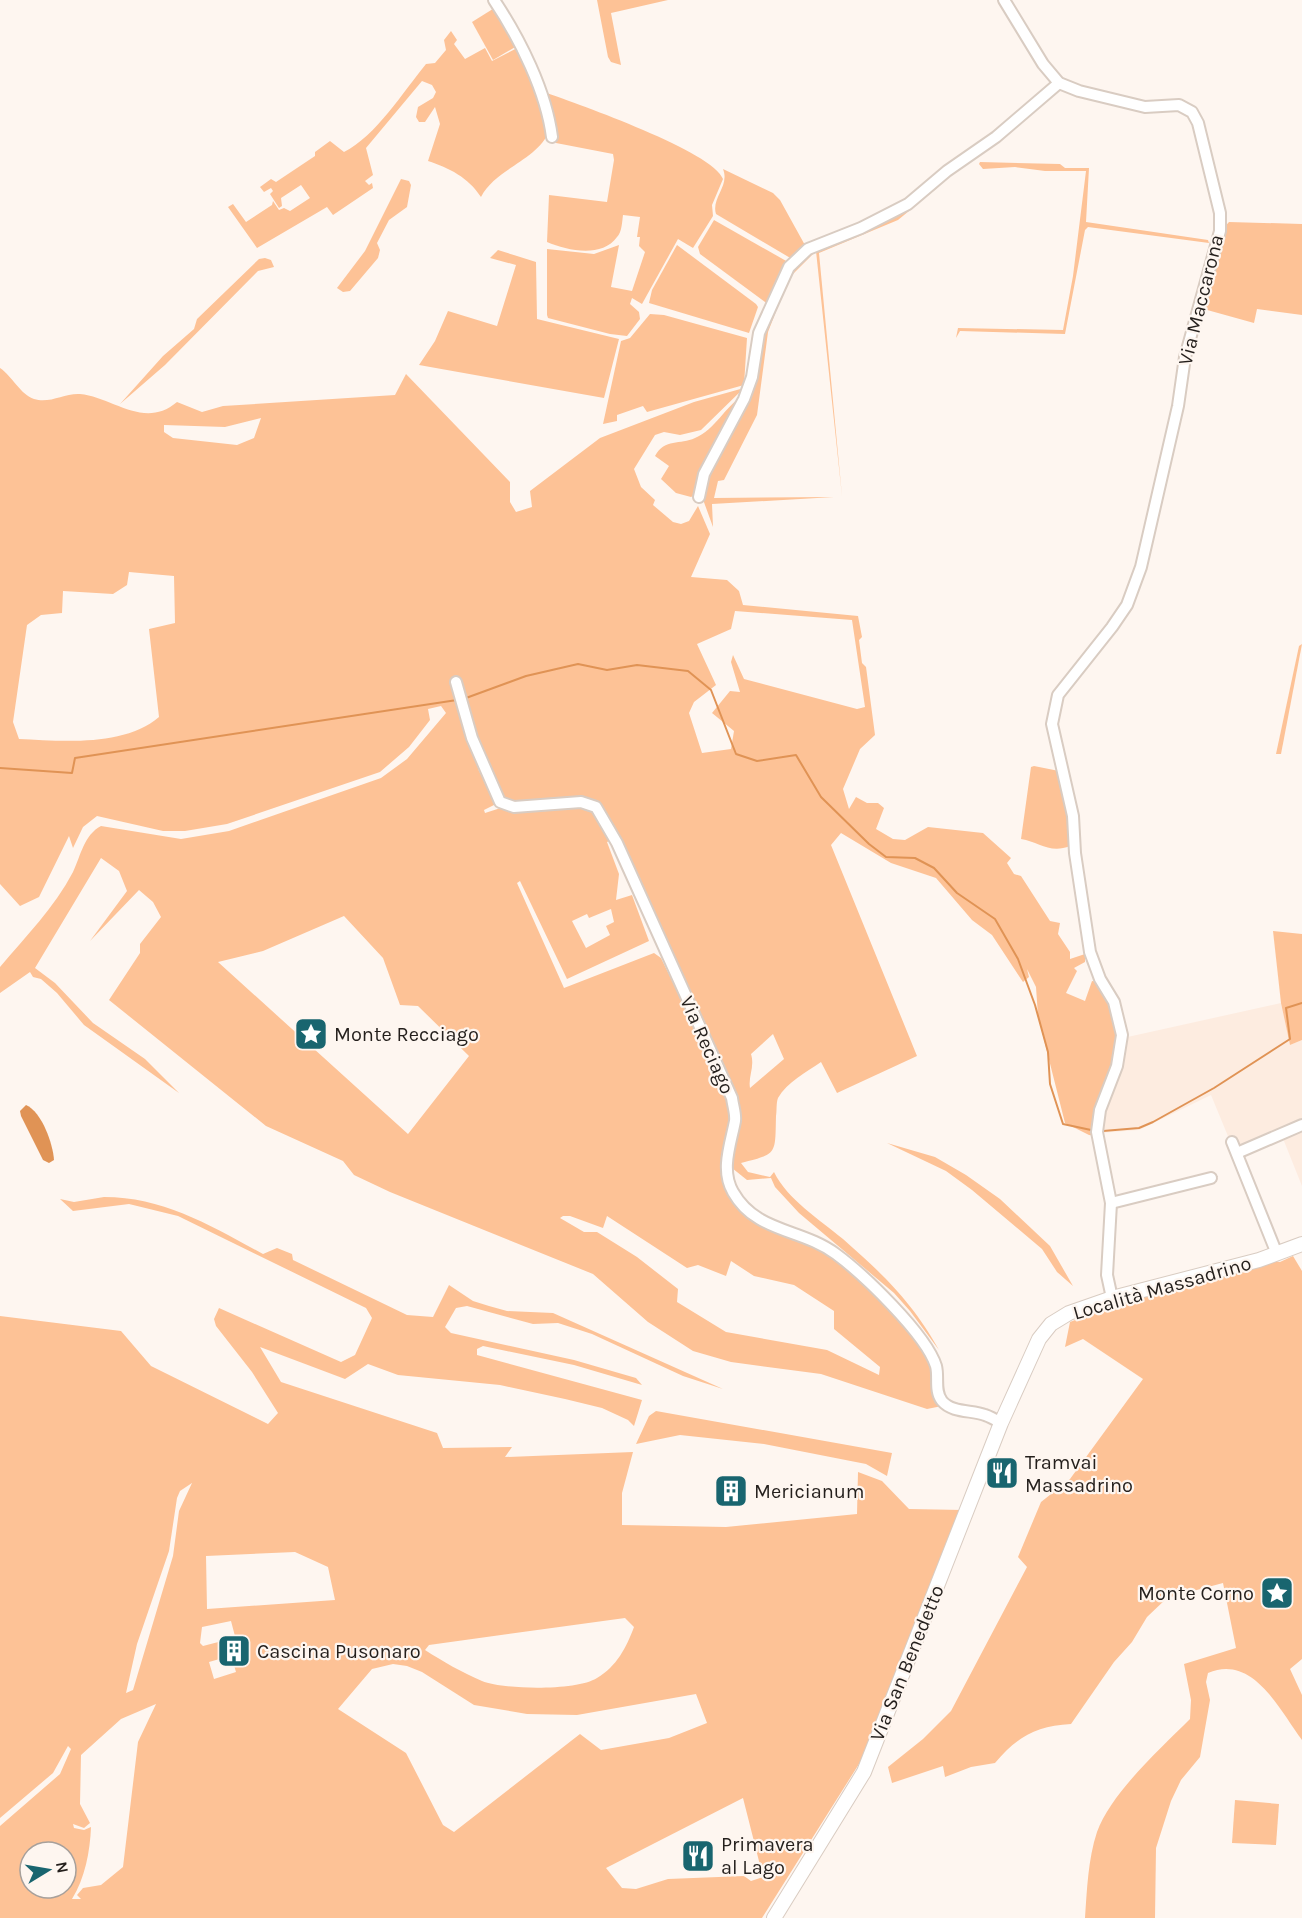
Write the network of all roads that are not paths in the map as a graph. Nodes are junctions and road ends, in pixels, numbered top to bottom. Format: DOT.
graph roads {
  1 [pos="495,0"];
  2 [pos="1004,0"];
  3 [pos="1059,83"];
  4 [pos="552,137"];
  5 [pos="699,497"];
  6 [pos="456,682"];
  7 [pos="1302,1125"];
  8 [pos="1232,1142"];
  9 [pos="1237,1153"];
  10 [pos="1211,1178"];
  11 [pos="1111,1203"];
  12 [pos="1302,1244"];
  13 [pos="1277,1254"];
  14 [pos="1112,1298"];
  15 [pos="1000,1422"];
  16 [pos="791,1892"];
  17 [pos="774,1918"];
  18 [pos="783,1918"];
  1 -- 4 [label="street"];
  2 -- 3 [label="street"];
  3 -- 5 [label="street"];
  3 -- 11 [label="street, Via Maccarona"];
  6 -- 15 [label="street, Via Reciago"];
  7 -- 9 [label="street"];
  8 -- 9 [label="street"];
  9 -- 13 [label="street"];
  10 -- 11 [label="street"];
  11 -- 14 [label="street, Via Maccarona"];
  12 -- 13 [label="main road, Località Massadrino"];
  13 -- 14 [label="main road, Località Massadrino"];
  14 -- 15 [label="main road, Località Massadrino"];
  15 -- 16 [label="main road, Via San Benedetto"];
  16 -- 17 [label="main road, Via San Benedetto"];
  16 -- 18 [label="main road, Via San Benedetto"];
}
